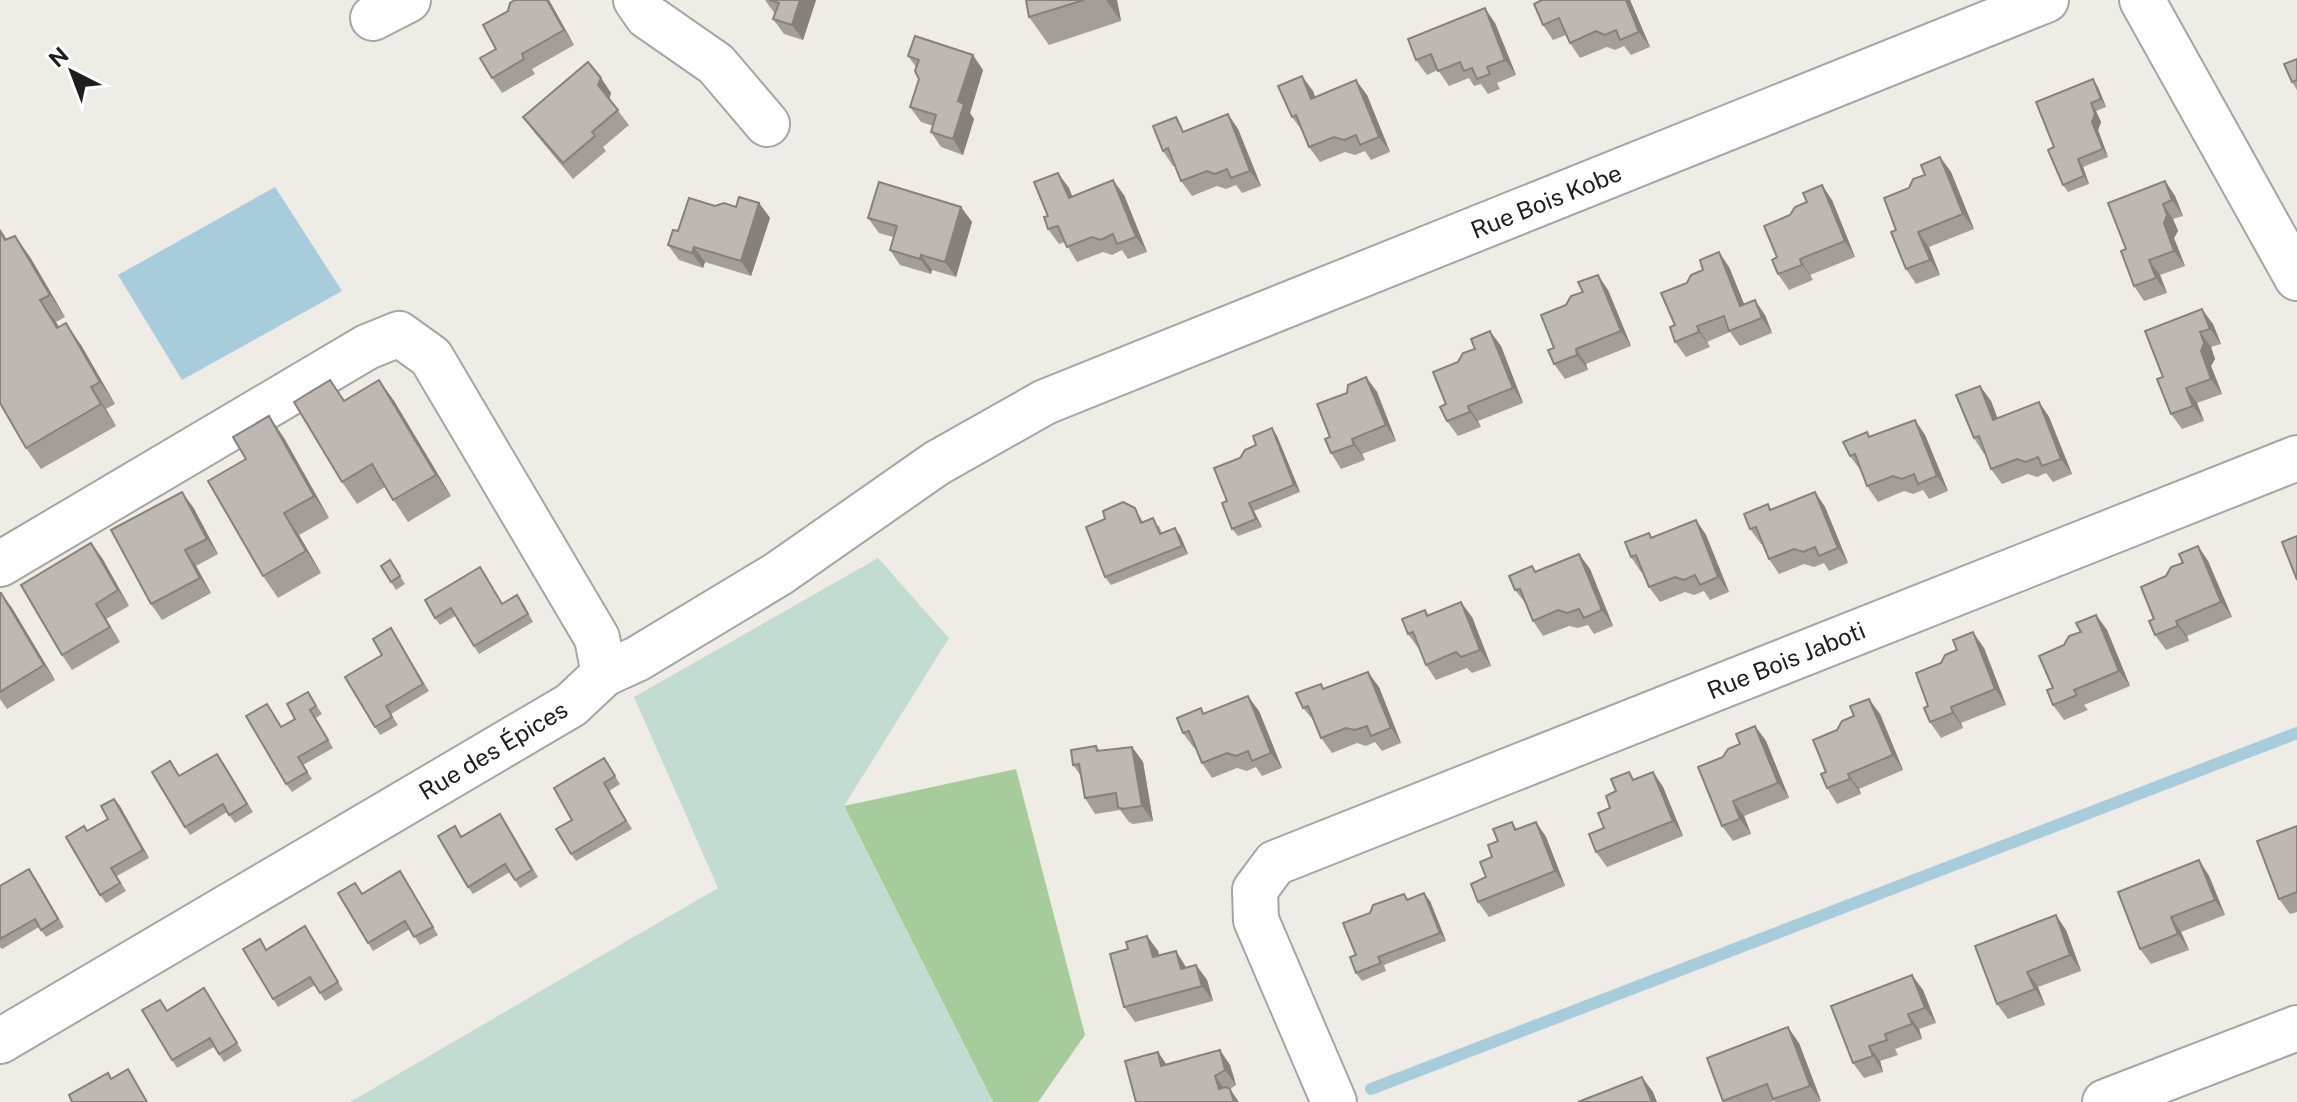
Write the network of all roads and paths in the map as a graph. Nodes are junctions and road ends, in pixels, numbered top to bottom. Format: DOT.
graph roads {
  1 [pos="636,0"];
  2 [pos="2046,0"];
  3 [pos="2142,0"];
  4 [pos="767,124"];
  5 [pos="2297,278"];
  6 [pos="2297,458"];
  7 [pos="0,564"];
  8 [pos="604,674"];
  9 [pos="2297,1028"];
  10 [pos="0,1041"];
  11 [pos="1334,1102"];
  12 [pos="2105,1102"];
  1 -- 4 [label="street"];
  2 -- 8 [label="street, Rue Bois Kobe"];
  3 -- 5 [label="street"];
  6 -- 11 [label="street, Rue Bois Jaboti"];
  7 -- 8 [label="street"];
  8 -- 10 [label="street, Rue des Épices"];
  9 -- 12 [label="street"];
}
